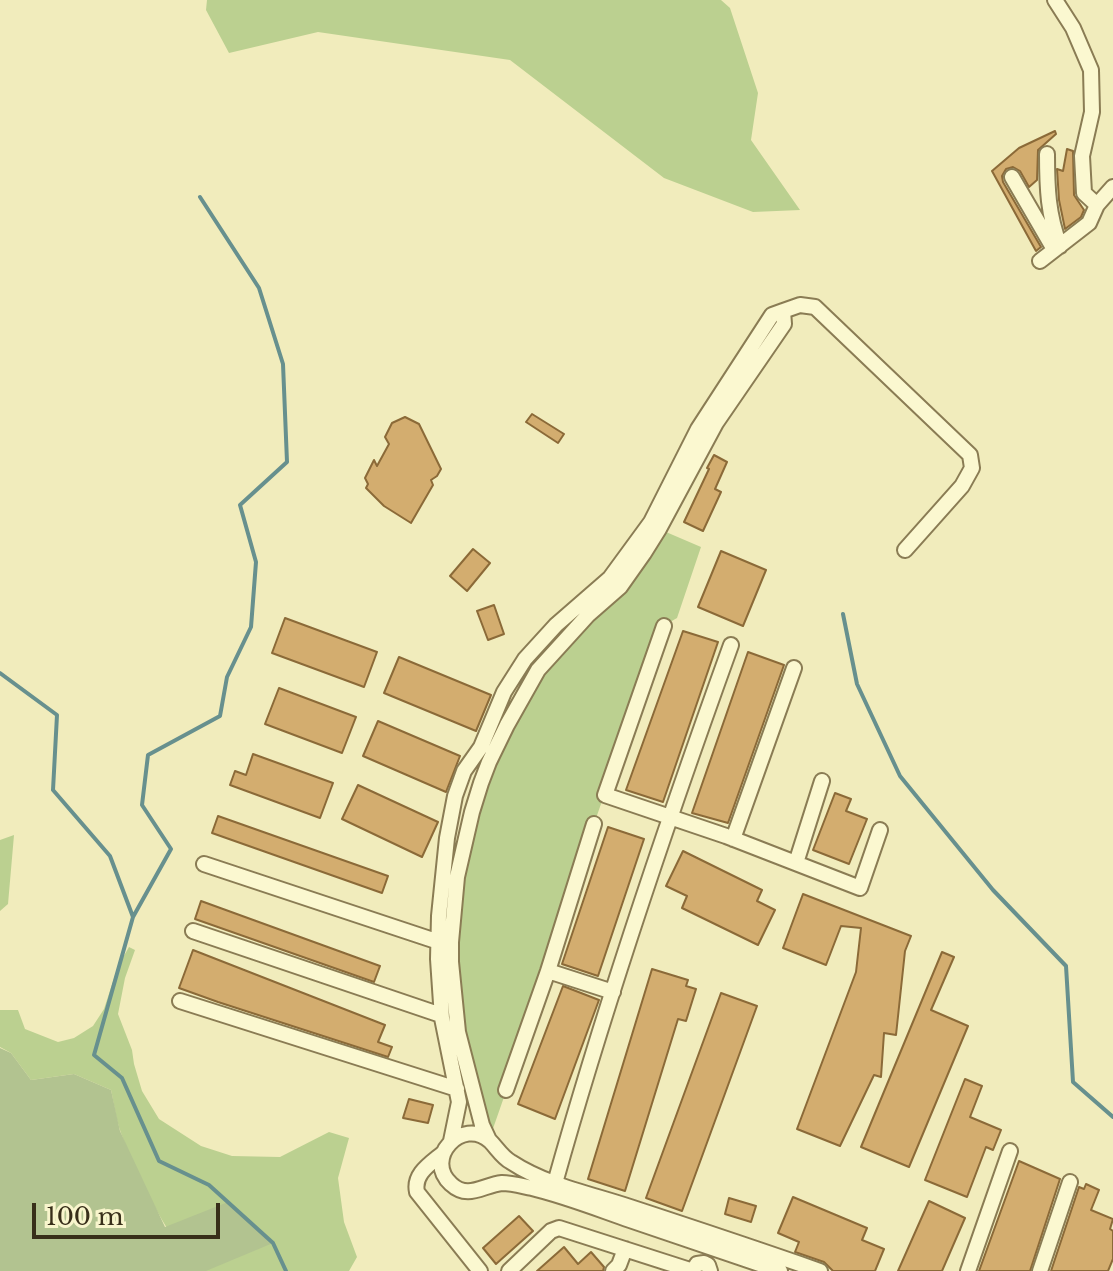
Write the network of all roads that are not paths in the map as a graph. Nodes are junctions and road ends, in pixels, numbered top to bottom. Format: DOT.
graph roads {
  1 [pos="1055,0"];
  2 [pos="1047,154"];
  3 [pos="1012,177"];
  4 [pos="1113,187"];
  5 [pos="1097,205"];
  6 [pos="1057,248"];
  7 [pos="1040,261"];
  8 [pos="783,311"];
  9 [pos="905,550"];
  10 [pos="556,625"];
  11 [pos="664,626"];
  12 [pos="572,631"];
  13 [pos="731,645"];
  14 [pos="794,668"];
  15 [pos="472,761"];
  16 [pos="487,766"];
  17 [pos="822,781"];
  18 [pos="669,818"];
  19 [pos="594,824"];
  20 [pos="880,830"];
  21 [pos="733,839"];
  22 [pos="796,863"];
  23 [pos="204,864"];
  24 [pos="193,931"];
  25 [pos="439,942"];
  26 [pos="548,971"];
  27 [pos="613,992"];
  28 [pos="180,1001"];
  29 [pos="441,1015"];
  30 [pos="457,1089"];
  31 [pos="506,1090"];
  32 [pos="492,1144"];
  33 [pos="447,1147"];
  34 [pos="1010,1151"];
  35 [pos="1070,1182"];
  36 [pos="555,1183"];
  37 [pos="488,1186"];
  38 [pos="708,1247"];
  39 [pos="625,1249"];
  40 [pos="700,1269"];
  41 [pos="480,1271"];
  42 [pos="509,1271"];
  43 [pos="613,1271"];
  44 [pos="780,1271"];
  45 [pos="820,1271"];
  46 [pos="968,1271"];
  47 [pos="1040,1271"];
  1 -- 5 [label="street"];
  2 -- 6 [label="street"];
  3 -- 6 [label="street"];
  4 -- 5 [label="street"];
  5 -- 6 [label="street"];
  6 -- 7 [label="street"];
  8 -- 9 [label="street"];
  8 -- 10 [label="street"];
  8 -- 12 [label="street"];
  10 -- 12 [label="street"];
  10 -- 15 [label="street"];
  11 -- 18 [label="street"];
  12 -- 16 [label="street"];
  13 -- 18 [label="street"];
  14 -- 21 [label="street"];
  15 -- 16 [label="street"];
  15 -- 25 [label="street"];
  16 -- 32 [label="street"];
  17 -- 22 [label="street"];
  18 -- 21 [label="street"];
  18 -- 27 [label="street"];
  19 -- 26 [label="street"];
  20 -- 22 [label="street"];
  21 -- 22 [label="street"];
  23 -- 25 [label="street"];
  24 -- 29 [label="street"];
  25 -- 29 [label="street"];
  26 -- 27 [label="street"];
  26 -- 31 [label="street"];
  27 -- 36 [label="street"];
  28 -- 30 [label="street"];
  29 -- 30 [label="street"];
  30 -- 33 [label="street"];
  32 -- 33 [label="street"];
  32 -- 36 [label="street"];
  32 -- 37 [label="street"];
  33 -- 37 [label="street"];
  33 -- 41 [label="street"];
  34 -- 46 [label="street"];
  35 -- 47 [label="street"];
  36 -- 45 [label="street"];
  37 -- 38 [label="street"];
  38 -- 40 [label="street"];
  38 -- 44 [label="street"];
  39 -- 40 [label="street"];
  39 -- 42 [label="street"];
  39 -- 43 [label="street"];
}
